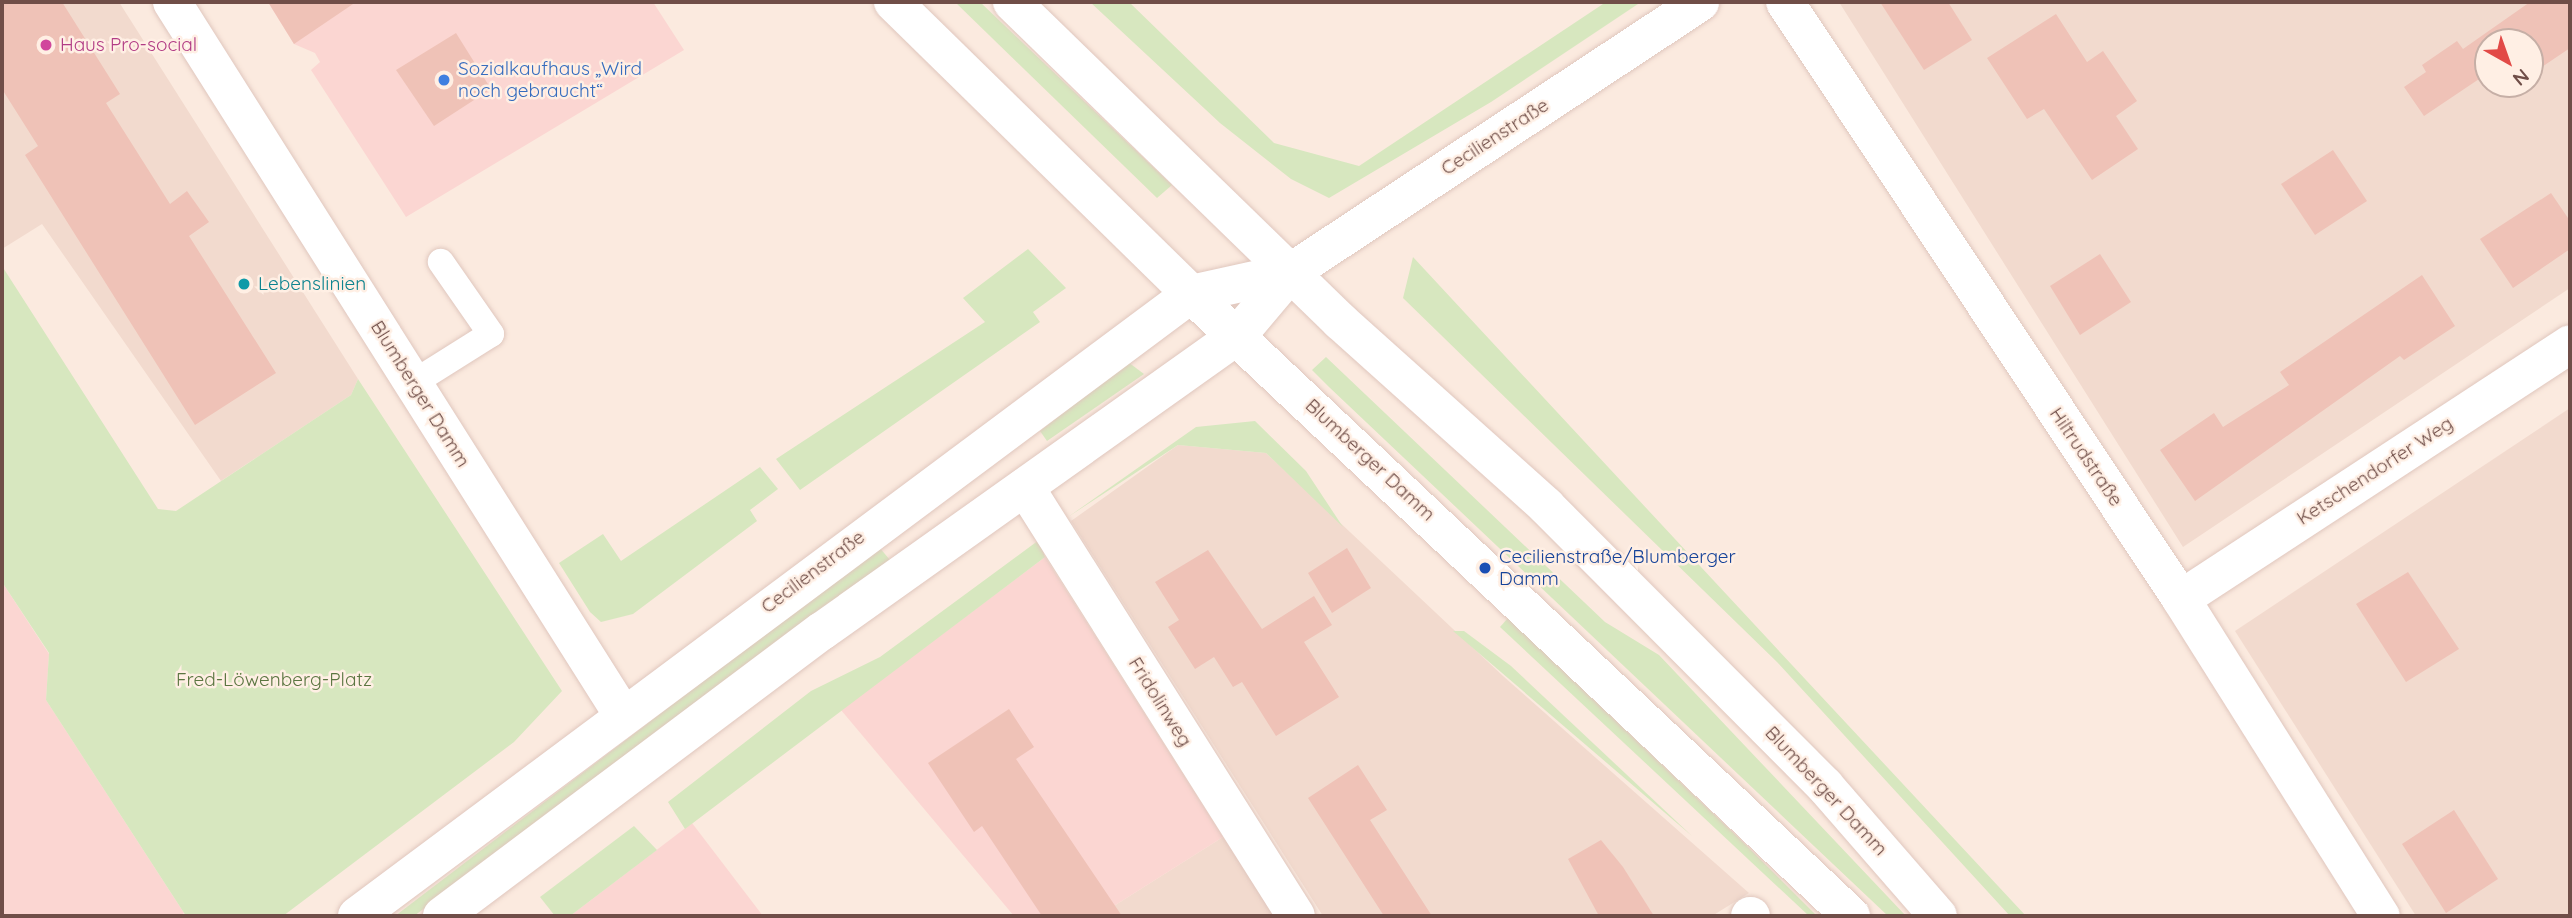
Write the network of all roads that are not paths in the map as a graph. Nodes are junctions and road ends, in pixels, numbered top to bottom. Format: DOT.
graph roads {
  1 [pos="172,2"];
  2 [pos="892,2"];
  3 [pos="1012,2"];
  4 [pos="1700,2"];
  5 [pos="1785,2"];
  6 [pos="441,262"];
  7 [pos="1291,272"];
  8 [pos="1191,294"];
  9 [pos="1237,336"];
  10 [pos="2570,344"];
  11 [pos="413,383"];
  12 [pos="1025,487"];
  13 [pos="2181,599"];
  14 [pos="623,715"];
  15 [pos="357,916"];
  16 [pos="442,916"];
  17 [pos="1296,916"];
  18 [pos="1851,916"];
  19 [pos="1938,916"];
  20 [pos="2381,916"];
  1 -- 11 [label="street, Blumberger Damm"];
  2 -- 8 [label="street, Blumberger Damm"];
  3 -- 7 [label="street, Blumberger Damm"];
  4 -- 7 [label="street, Cecilienstraße"];
  5 -- 13 [label="street, Hiltrudstraße"];
  6 -- 11 [label="lane"];
  7 -- 8 [label="street, Cecilienstraße"];
  7 -- 9 [label="street, Cecilienstraße"];
  7 -- 19 [label="street, Blumberger Damm"];
  8 -- 9 [label="street, Blumberger Damm"];
  8 -- 14 [label="street, Cecilienstraße"];
  9 -- 12 [label="street, Cecilienstraße"];
  9 -- 18 [label="street, Blumberger Damm"];
  10 -- 13 [label="street, Ketschendorfer Weg"];
  11 -- 14 [label="street, Blumberger Damm"];
  12 -- 16 [label="street, Cecilienstraße"];
  12 -- 17 [label="street, Fridolinweg"];
  13 -- 20 [label="street, Hiltrudstraße"];
  14 -- 15 [label="street, Cecilienstraße"];
}
